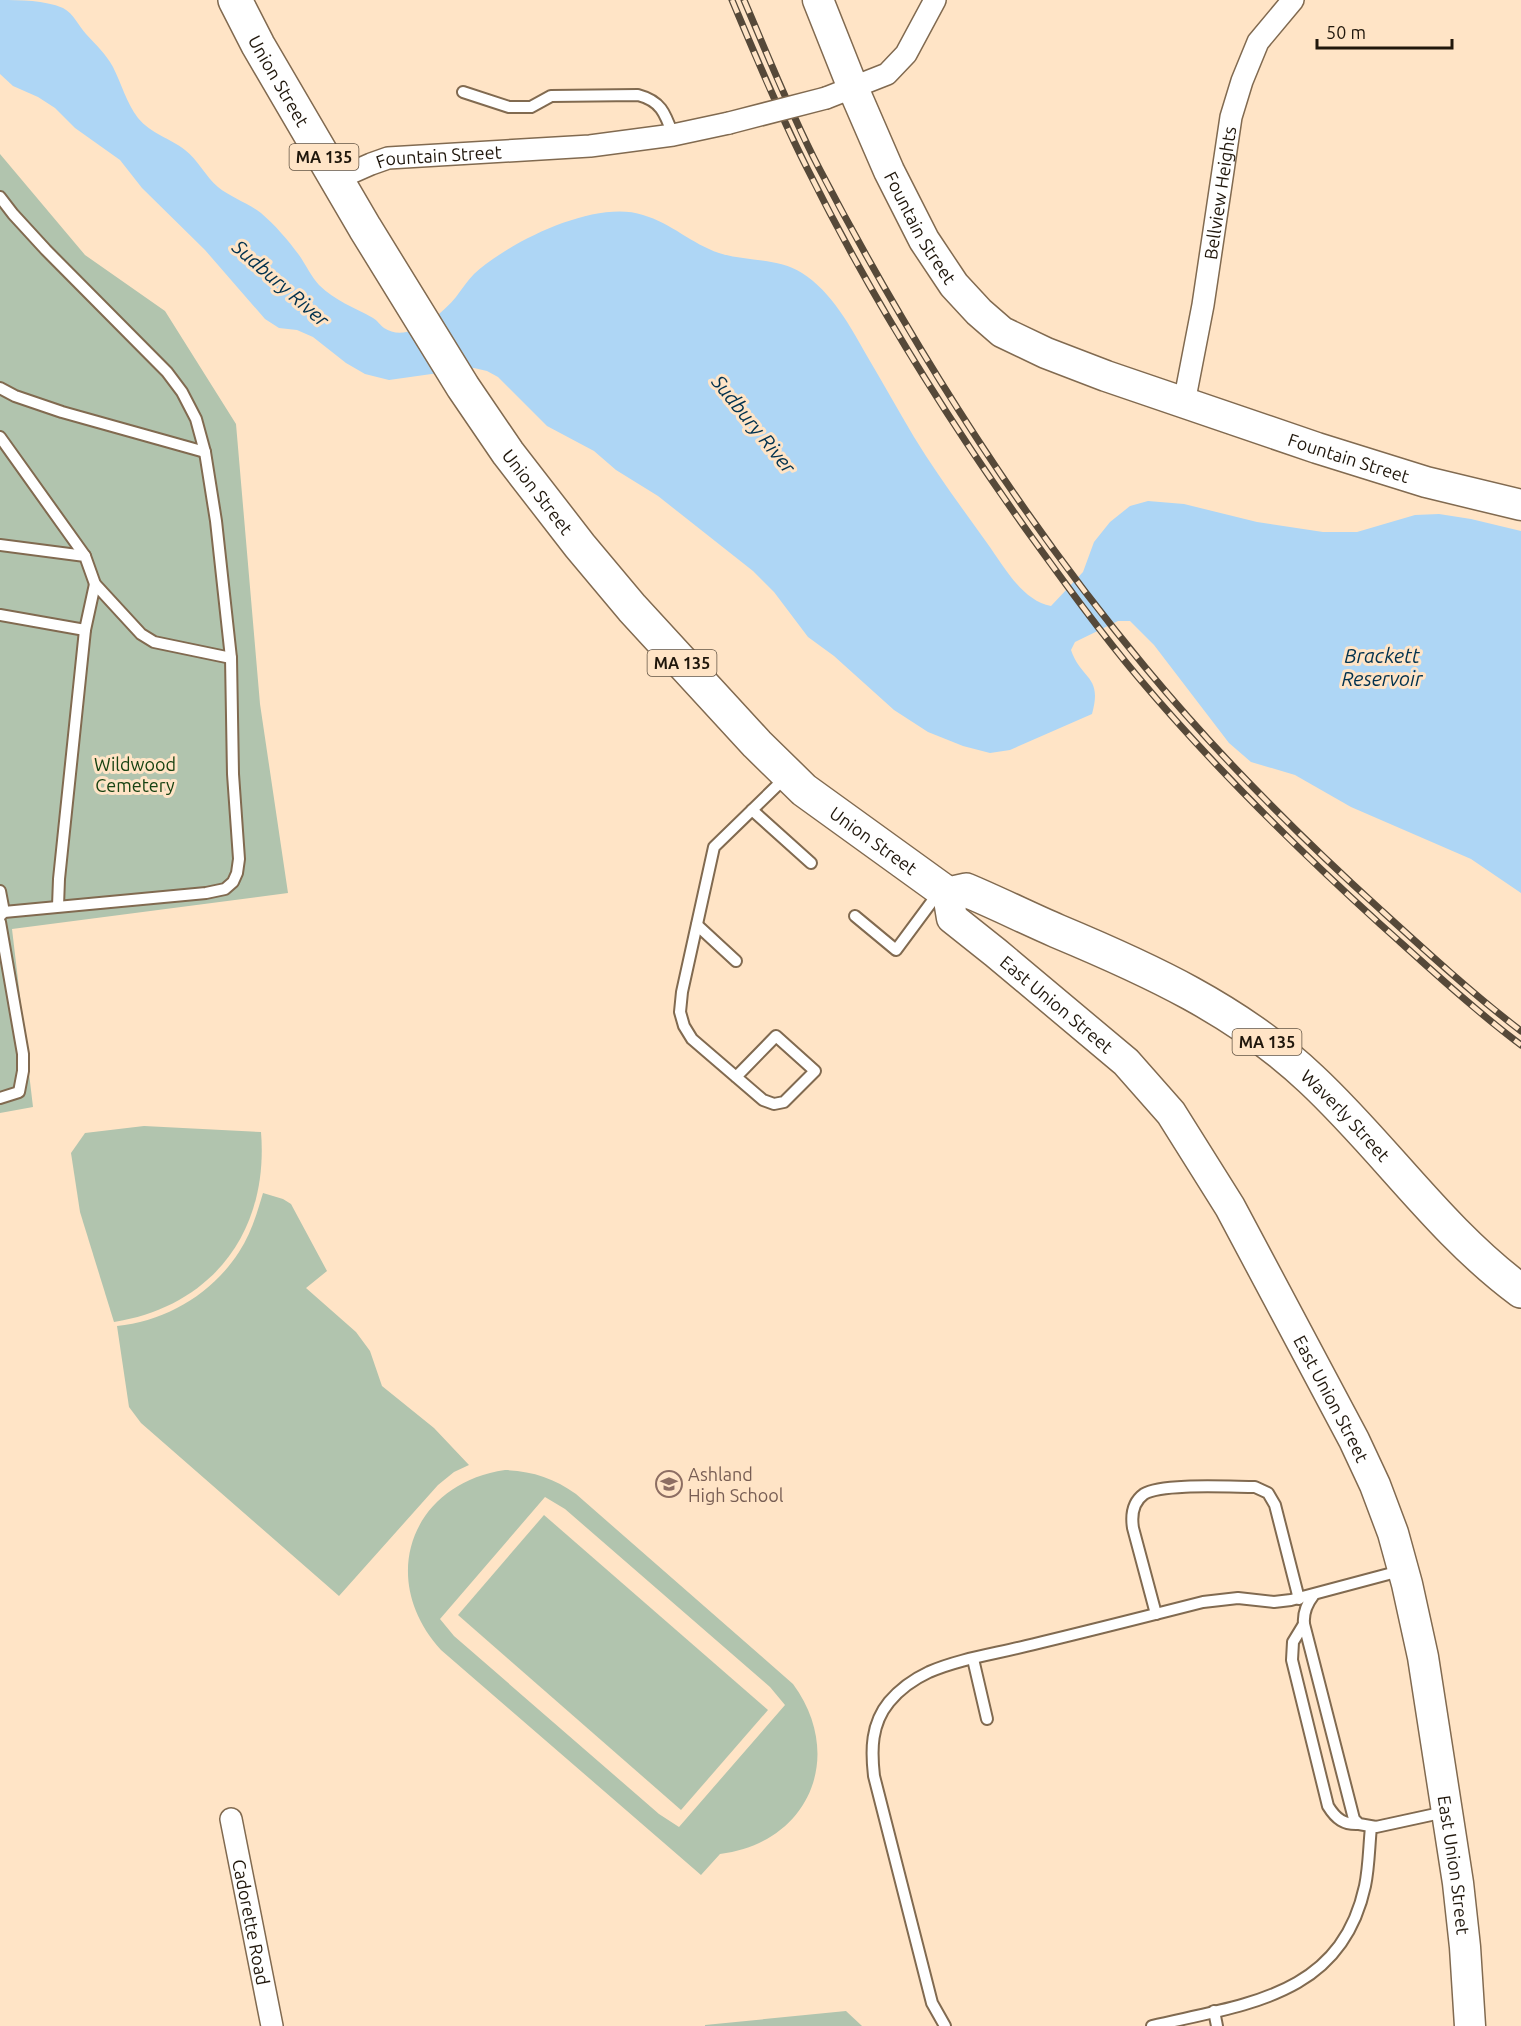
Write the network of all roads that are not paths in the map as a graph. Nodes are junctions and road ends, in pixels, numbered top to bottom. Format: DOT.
graph roads {
  1 [pos="235,0"];
  2 [pos="818,0"];
  3 [pos="935,0"];
  4 [pos="1293,0"];
  5 [pos="463,92"];
  6 [pos="840,93"];
  7 [pos="673,135"];
  8 [pos="338,179"];
  9 [pos="0,197"];
  10 [pos="0,388"];
  11 [pos="1184,402"];
  12 [pos="0,437"];
  13 [pos="205,452"];
  14 [pos="1521,505"];
  15 [pos="0,545"];
  16 [pos="85,556"];
  17 [pos="95,584"];
  18 [pos="0,615"];
  19 [pos="85,630"];
  20 [pos="231,658"];
  21 [pos="788,774"];
  22 [pos="752,810"];
  23 [pos="812,863"];
  24 [pos="0,891"];
  25 [pos="944,891"];
  26 [pos="58,906"];
  27 [pos="855,916"];
  28 [pos="1,917"];
  29 [pos="697,925"];
  30 [pos="736,961"];
  31 [pos="736,1077"];
  32 [pos="0,1098"];
  33 [pos="1521,1291"];
  34 [pos="1403,1570"];
  35 [pos="1313,1596"];
  36 [pos="1299,1599"];
  37 [pos="1156,1614"];
  38 [pos="1304,1624"];
  39 [pos="973,1659"];
  40 [pos="987,1719"];
  41 [pos="1447,1811"];
  42 [pos="231,1819"];
  43 [pos="1359,1824"];
  44 [pos="1371,1827"];
  45 [pos="1214,2011"];
  46 [pos="272,2026"];
  47 [pos="945,2026"];
  48 [pos="1152,2026"];
  49 [pos="1217,2026"];
  50 [pos="1470,2026"];
  1 -- 8 [label="main road, Union Street / MA 135"];
  2 -- 6 [label="street"];
  3 -- 6 [label="street"];
  4 -- 11 [label="street, Bellview Heights"];
  5 -- 7 [label="lane"];
  6 -- 7 [label="street, Fountain Street, bridge"];
  6 -- 11 [label="street, Fountain Street"];
  7 -- 8 [label="street, Fountain Street"];
  8 -- 21 [label="main road, Union Street / MA 135"];
  9 -- 13 [label="lane"];
  10 -- 13 [label="lane"];
  11 -- 14 [label="street, Fountain Street"];
  12 -- 16 [label="lane"];
  13 -- 20 [label="lane"];
  15 -- 16 [label="lane"];
  16 -- 17 [label="lane"];
  17 -- 19 [label="lane"];
  17 -- 20 [label="lane"];
  18 -- 19 [label="lane"];
  19 -- 26 [label="lane"];
  20 -- 26 [label="lane"];
  21 -- 22 [label="lane"];
  21 -- 25 [label="main road, Union Street / MA 135"];
  22 -- 23 [label="lane"];
  22 -- 29 [label="lane"];
  24 -- 28 [label="lane"];
  25 -- 27 [label="lane"];
  25 -- 33 [label="main road, Waverly Street / MA 135"];
  25 -- 34 [label="street, East Union Street"];
  26 -- 28 [label="lane"];
  28 -- 32 [label="lane"];
  29 -- 30 [label="lane"];
  29 -- 31 [label="lane"];
  31 -- 31 [label="lane"];
  34 -- 35 [label="lane"];
  34 -- 41 [label="street, East Union Street"];
  35 -- 36 [label="lane"];
  35 -- 38 [label="lane"];
  36 -- 37 [label="lane"];
  36 -- 37 [label="lane"];
  37 -- 39 [label="lane"];
  38 -- 43 [label="lane"];
  38 -- 43 [label="lane"];
  39 -- 40 [label="lane"];
  39 -- 47 [label="lane"];
  41 -- 44 [label="lane"];
  41 -- 50 [label="street, East Union Street"];
  42 -- 46 [label="street, Cadorette Road"];
  43 -- 44 [label="lane"];
  44 -- 45 [label="lane"];
  45 -- 48 [label="lane"];
  45 -- 49 [label="lane"];
}
